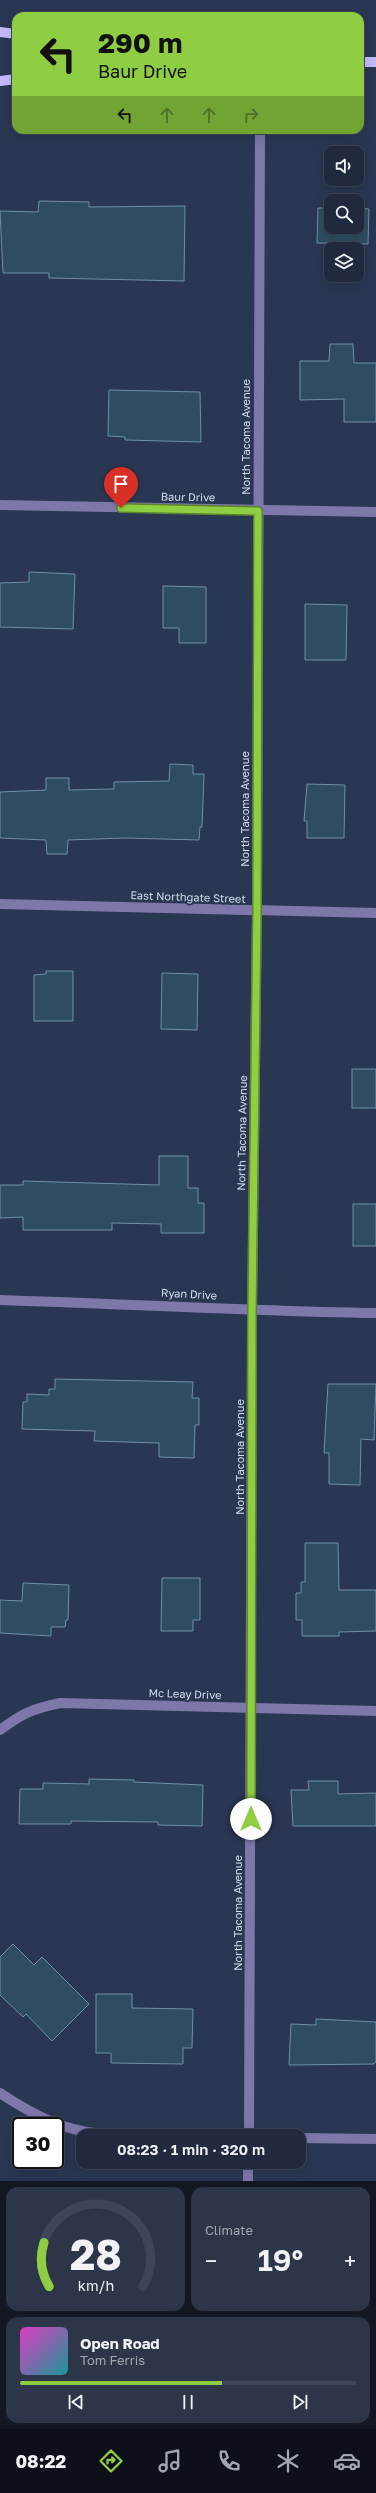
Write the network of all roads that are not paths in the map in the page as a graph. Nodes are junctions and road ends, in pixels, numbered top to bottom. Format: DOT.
graph roads {
  1 [pos="0,32"];
  2 [pos="12,34"];
  3 [pos="364,62"];
  4 [pos="376,62"];
  5 [pos="12,80"];
  6 [pos="0,81"];
  7 [pos="260,134"];
  8 [pos="0,505"];
  9 [pos="258,511"];
  10 [pos="376,512"];
  11 [pos="0,904"];
  12 [pos="257,911"];
  13 [pos="376,913"];
  14 [pos="0,1300"];
  15 [pos="252,1311"];
  16 [pos="376,1313"];
  17 [pos="252,1708"];
  18 [pos="376,1711"];
  19 [pos="0,1730"];
  20 [pos="0,2093"];
  21 [pos="77,2129"];
  22 [pos="249,2129"];
  23 [pos="306,2138"];
  24 [pos="376,2139"];
  25 [pos="248,2169"];
  26 [pos="248,2181"];
  1 -- 2 [label="main road"];
  3 -- 4 [label="main road"];
  5 -- 6 [label="main road"];
  7 -- 9 [label="street, North Tacoma Avenue"];
  8 -- 9 [label="street, Baur Drive"];
  9 -- 10 [label="street, Baur Drive"];
  9 -- 12 [label="street, North Tacoma Avenue"];
  11 -- 12 [label="street, East Northgate Street"];
  12 -- 13 [label="street, East Northgate Street"];
  12 -- 15 [label="street, North Tacoma Avenue"];
  14 -- 15 [label="street, Ryan Drive"];
  15 -- 16 [label="street, Ryan Drive"];
  15 -- 17 [label="street, North Tacoma Avenue"];
  17 -- 18 [label="street, Mc Leay Drive"];
  17 -- 19 [label="street, Mc Leay Drive"];
  17 -- 22 [label="street, North Tacoma Avenue"];
  20 -- 21 [label="street"];
  23 -- 24 [label="street"];
  25 -- 26 [label="street"];
}
